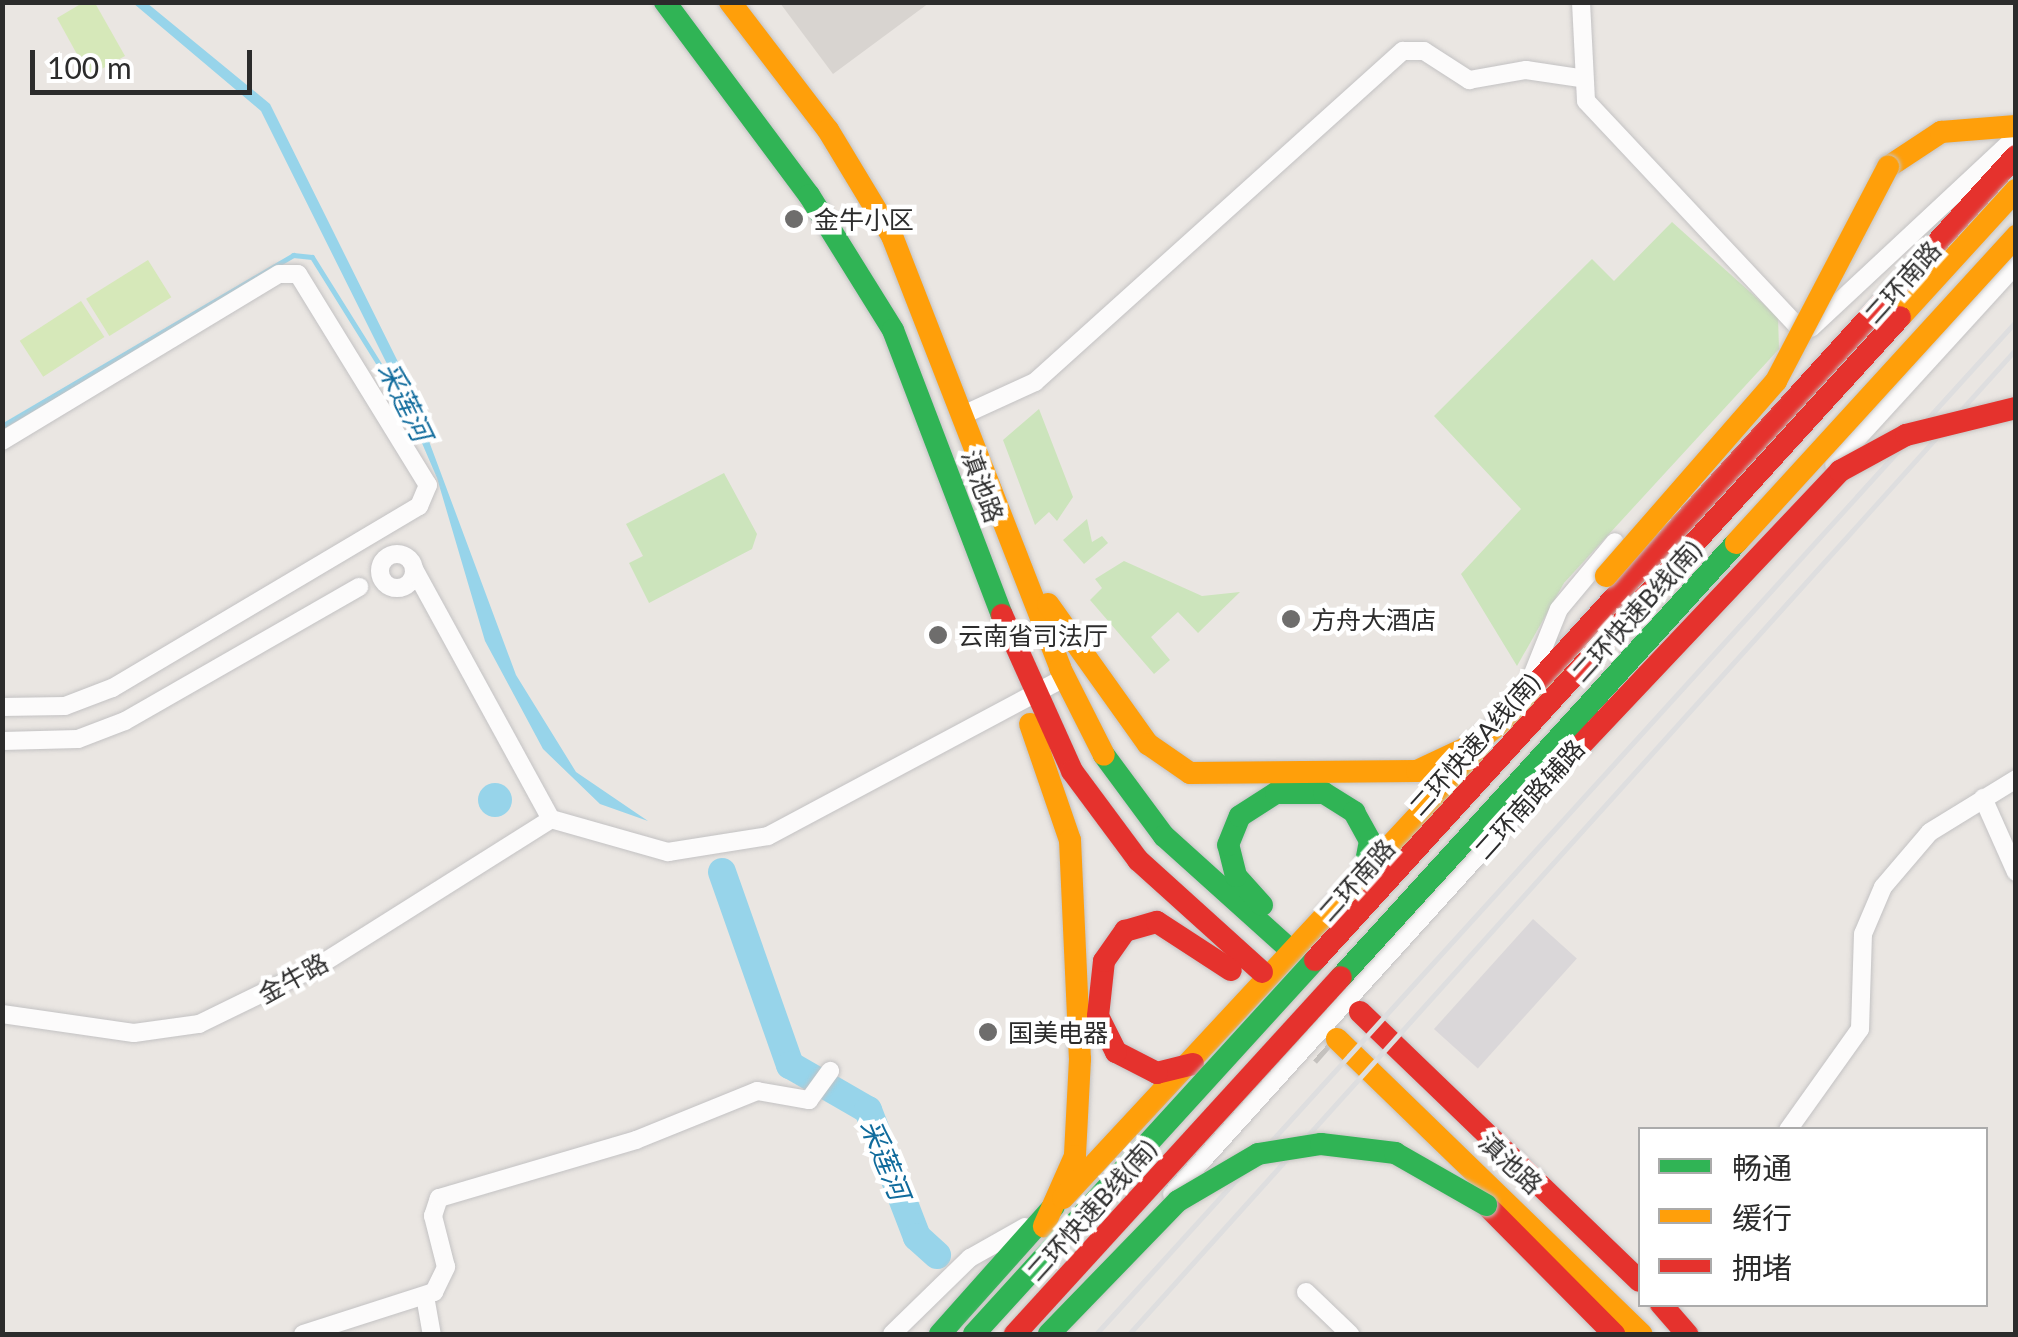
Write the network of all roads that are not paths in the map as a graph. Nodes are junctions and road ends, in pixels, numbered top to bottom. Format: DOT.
graph roads {
  1 [pos="665,2"];
  2 [pos="730,2"];
  3 [pos="1581,2"];
  4 [pos="1580,78"];
  5 [pos="2016,126"];
  6 [pos="2016,136"];
  7 [pos="2016,156"];
  8 [pos="2016,194"];
  9 [pos="2016,233"];
  10 [pos="2016,265"];
  11 [pos="1804,333"];
  12 [pos="2016,408"];
  13 [pos="965,414"];
  14 [pos="2,441"];
  15 [pos="1002,514"];
  16 [pos="383,526"];
  17 [pos="389,556"];
  18 [pos="414,569"];
  19 [pos="1614,582"];
  20 [pos="359,588"];
  21 [pos="395,588"];
  22 [pos="1646,602"];
  23 [pos="435,606"];
  24 [pos="1064,678"];
  25 [pos="1030,700"];
  26 [pos="2,708"];
  27 [pos="1517,708"];
  28 [pos="1081,714"];
  29 [pos="2,741"];
  30 [pos="2016,779"];
  31 [pos="1983,798"];
  32 [pos="551,818"];
  33 [pos="1453,854"];
  34 [pos="2016,872"];
  35 [pos="1363,877"];
  36 [pos="1366,1006"];
  37 [pos="2,1014"];
  38 [pos="1332,1046"];
  39 [pos="1194,1063"];
  40 [pos="830,1071"];
  41 [pos="1790,1127"];
  42 [pos="1054,1206"];
  43 [pos="1638,1279"];
  44 [pos="1306,1292"];
  45 [pos="424,1296"];
  46 [pos="1665,1307"];
  47 [pos="944,1330"];
  48 [pos="1627,1332"];
  49 [pos="979,1333"];
  50 [pos="303,1334"];
  51 [pos="432,1334"];
  52 [pos="892,1334"];
  53 [pos="1012,1334"];
  54 [pos="1047,1334"];
  55 [pos="1350,1334"];
  56 [pos="1688,1334"];
  1 -- 25 [label="main road, 滇池路"];
  2 -- 13 [label="main road, 滇池路"];
  3 -- 4 [label="street"];
  4 -- 11 [label="street"];
  4 -- 13 [label="street"];
  5 -- 19 [label="main road, bridge"];
  6 -- 11 [label="street"];
  7 -- 19 [label="main road"];
  8 -- 22 [label="main road, 二环南路"];
  8 -- 49 [label="main road, 二环快速A线(南), bridge"];
  9 -- 33 [label="main road, 二环快速B线(南), bridge"];
  9 -- 53 [label="main road, 二环南路"];
  10 -- 54 [label="street, 二环南路辅路"];
  11 -- 27 [label="street"];
  12 -- 33 [label="main road, bridge"];
  13 -- 15 [label="main road, 滇池路"];
  14 -- 16 [label="street"];
  15 -- 24 [label="main road, 滇池路"];
  15 -- 27 [label="main road"];
  16 -- 17 [label="street"];
  16 -- 26 [label="street"];
  17 -- 18 [label="street"];
  17 -- 20 [label="street"];
  17 -- 21 [label="street"];
  18 -- 21 [label="street"];
  18 -- 23 [label="street"];
  19 -- 27 [label="main road"];
  20 -- 21 [label="street"];
  20 -- 29 [label="street"];
  21 -- 23 [label="street"];
  22 -- 27 [label="main road"];
  22 -- 49 [label="main road, 二环南路"];
  23 -- 32 [label="street"];
  24 -- 25 [label="street"];
  24 -- 28 [label="main road, 滇池路"];
  25 -- 28 [label="main road"];
  25 -- 32 [label="street"];
  25 -- 39 [label="main road"];
  25 -- 42 [label="main road"];
  27 -- 35 [label="main road"];
  28 -- 35 [label="main road, 滇池路"];
  30 -- 31 [label="street"];
  31 -- 34 [label="street"];
  31 -- 41 [label="street"];
  32 -- 37 [label="street, 金牛路"];
  33 -- 53 [label="main road, 二环快速B线(南), bridge"];
  35 -- 39 [label="main road"];
  36 -- 43 [label="main road, 滇池路"];
  38 -- 48 [label="main road, 滇池路"];
  39 -- 42 [label="main road"];
  40 -- 45 [label="street"];
  42 -- 47 [label="main road"];
  42 -- 49 [label="main road"];
  42 -- 52 [label="street"];
  44 -- 55 [label="street"];
  45 -- 50 [label="street"];
  45 -- 51 [label="street"];
  46 -- 56 [label="main road"];
  48 -- 54 [label="main road, bridge"];
}
